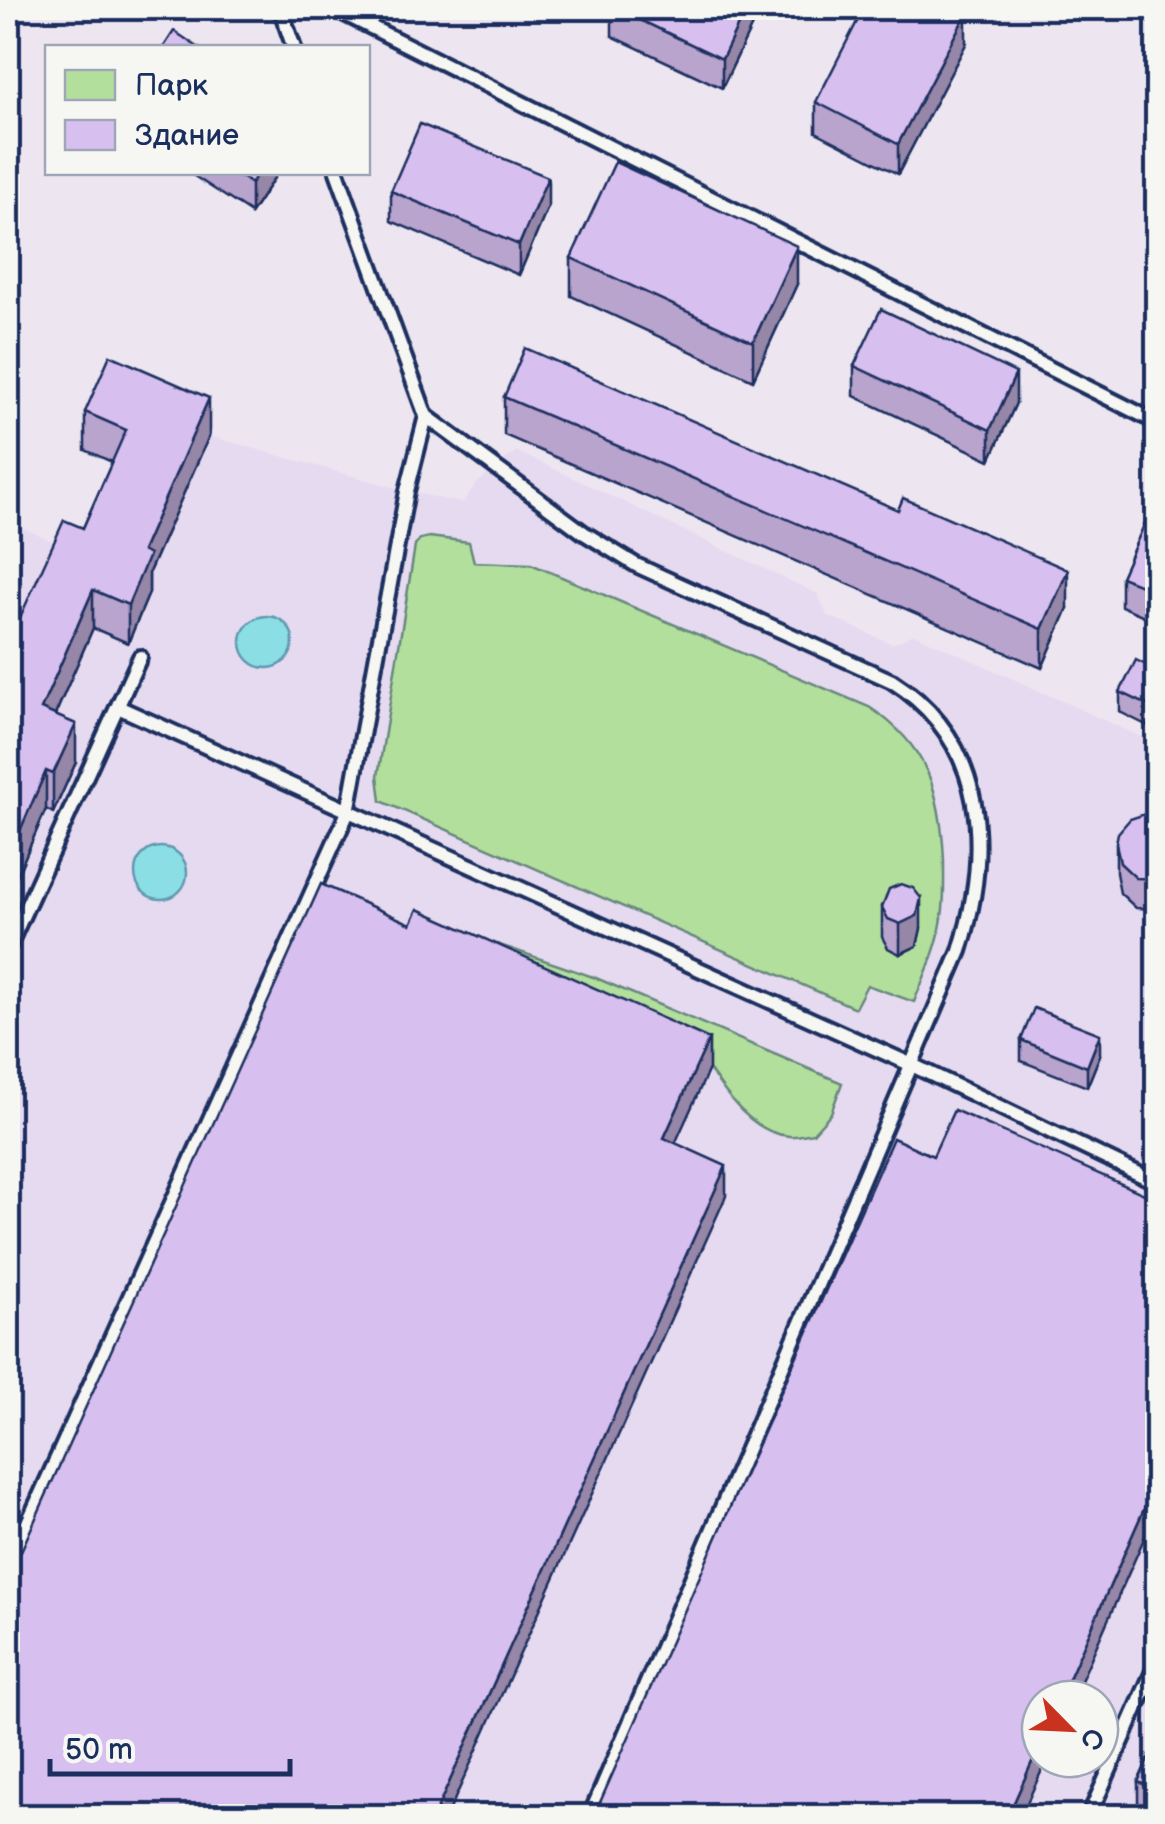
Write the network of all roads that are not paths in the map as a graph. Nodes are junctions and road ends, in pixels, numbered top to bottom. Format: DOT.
graph roads {
  1 [pos="280,8"];
  2 [pos="333,8"];
  3 [pos="293,45"];
  4 [pos="338,175"];
  5 [pos="426,416"];
  6 [pos="1158,423"];
  7 [pos="140,657"];
  8 [pos="118,707"];
  9 [pos="348,812"];
  10 [pos="8,948"];
  11 [pos="912,1065"];
  12 [pos="1158,1183"];
  13 [pos="8,1566"];
  14 [pos="1158,1660"];
  15 [pos="590,1816"];
  16 [pos="1089,1816"];
  1 -- 3 [label="lane"];
  2 -- 6 [label="lane"];
  4 -- 5 [label="lane"];
  5 -- 9 [label="lane"];
  5 -- 11 [label="lane"];
  7 -- 8 [label="lane"];
  8 -- 9 [label="lane"];
  8 -- 10 [label="lane"];
  9 -- 11 [label="lane"];
  9 -- 13 [label="lane"];
  11 -- 12 [label="lane"];
  11 -- 15 [label="lane"];
  14 -- 16 [label="lane"];
}
